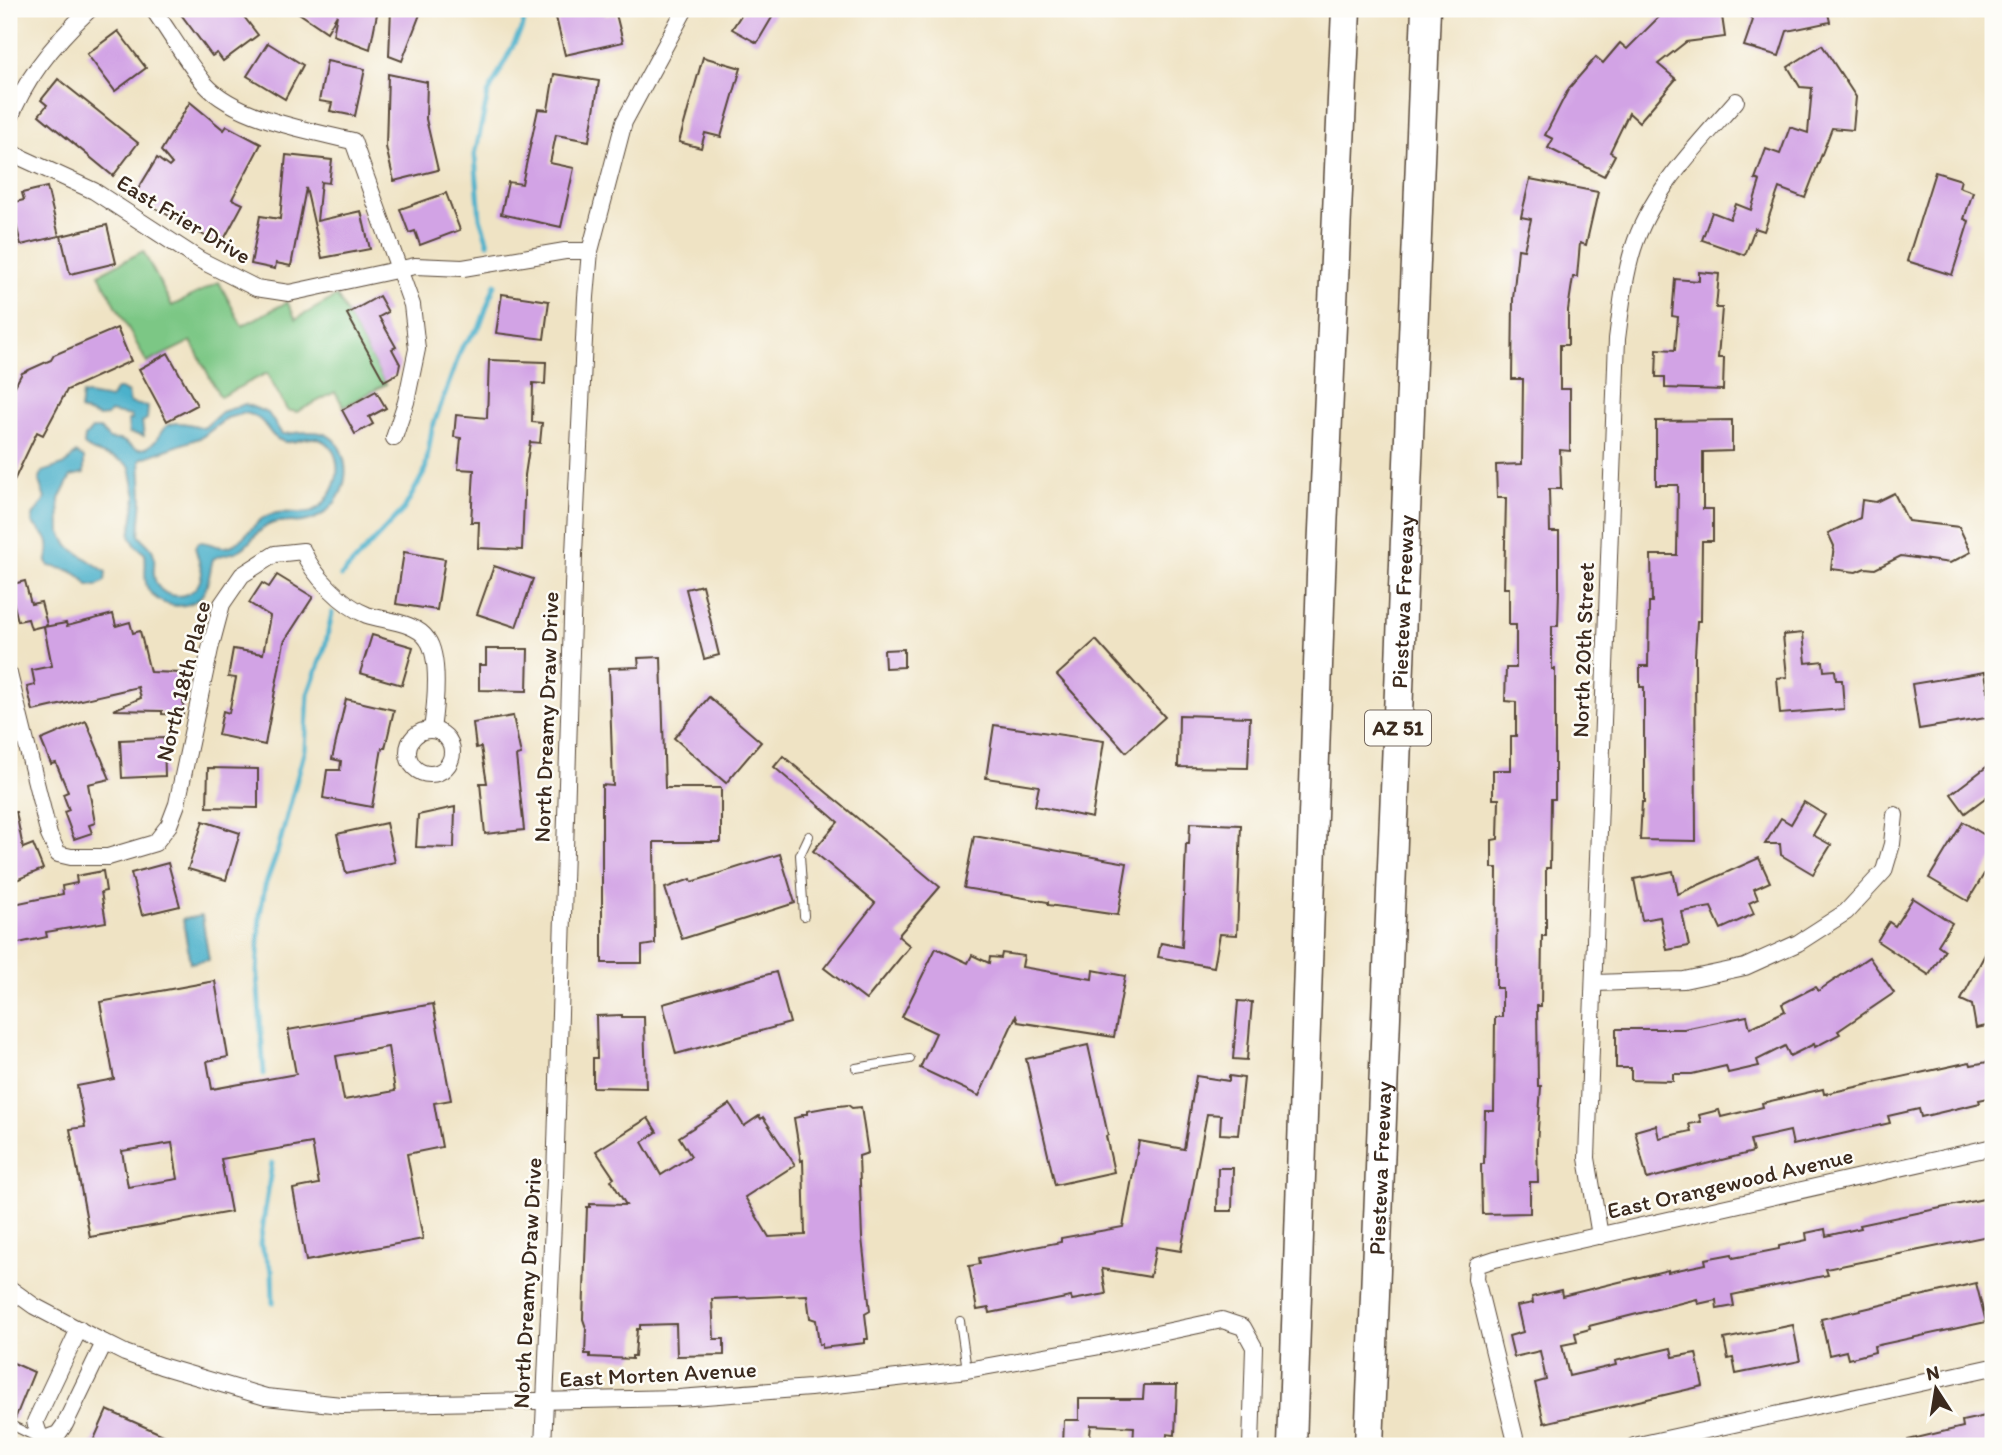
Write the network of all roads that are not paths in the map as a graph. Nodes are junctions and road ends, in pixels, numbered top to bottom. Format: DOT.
graph roads {
  1 [pos="90,9"];
  2 [pos="153,9"];
  3 [pos="685,9"];
  4 [pos="1346,9"];
  5 [pos="1426,9"];
  6 [pos="1736,101"];
  7 [pos="9,121"];
  8 [pos="9,152"];
  9 [pos="590,251"];
  10 [pos="400,270"];
  11 [pos="394,438"];
  12 [pos="9,674"];
  13 [pos="432,730"];
  14 [pos="1895,816"];
  15 [pos="809,836"];
  16 [pos="804,916"];
  17 [pos="1595,983"];
  18 [pos="910,1059"];
  19 [pos="856,1068"];
  20 [pos="1993,1147"];
  21 [pos="1600,1236"];
  22 [pos="9,1288"];
  23 [pos="960,1321"];
  24 [pos="79,1329"];
  25 [pos="104,1342"];
  26 [pos="1993,1367"];
  27 [pos="967,1370"];
  28 [pos="545,1401"];
  29 [pos="9,1424"];
  30 [pos="45,1444"];
  31 [pos="542,1446"];
  32 [pos="1251,1446"];
  33 [pos="1292,1446"];
  34 [pos="1369,1446"];
  35 [pos="1517,1446"];
  36 [pos="1634,1446"];
  1 -- 7 [label="street"];
  2 -- 10 [label="street"];
  3 -- 9 [label="street, North Dreamy Draw Drive"];
  4 -- 33 [label="highway"];
  5 -- 34 [label="highway, Piestewa Freeway / AZ 51"];
  6 -- 17 [label="street, North 20th Street"];
  8 -- 10 [label="street, East Frier Drive"];
  9 -- 10 [label="street, East Frier Drive"];
  9 -- 28 [label="street, North Dreamy Draw Drive"];
  10 -- 11 [label="street"];
  12 -- 13 [label="street, North 18th Place"];
  14 -- 17 [label="street"];
  15 -- 16 [label="lane"];
  17 -- 21 [label="street, North 20th Street"];
  18 -- 19 [label="lane"];
  20 -- 21 [label="street, East Orangewood Avenue"];
  21 -- 35 [label="street, East Orangewood Avenue"];
  22 -- 24 [label="street, East Morten Avenue"];
  23 -- 27 [label="lane"];
  24 -- 25 [label="street, East Morten Avenue"];
  24 -- 30 [label="street"];
  25 -- 28 [label="street, East Morten Avenue"];
  25 -- 30 [label="street"];
  26 -- 36 [label="street"];
  27 -- 28 [label="street, East Morten Avenue"];
  27 -- 32 [label="street, East Morten Avenue"];
  28 -- 31 [label="street, North Dreamy Draw Drive"];
  29 -- 30 [label="lane"];
}
